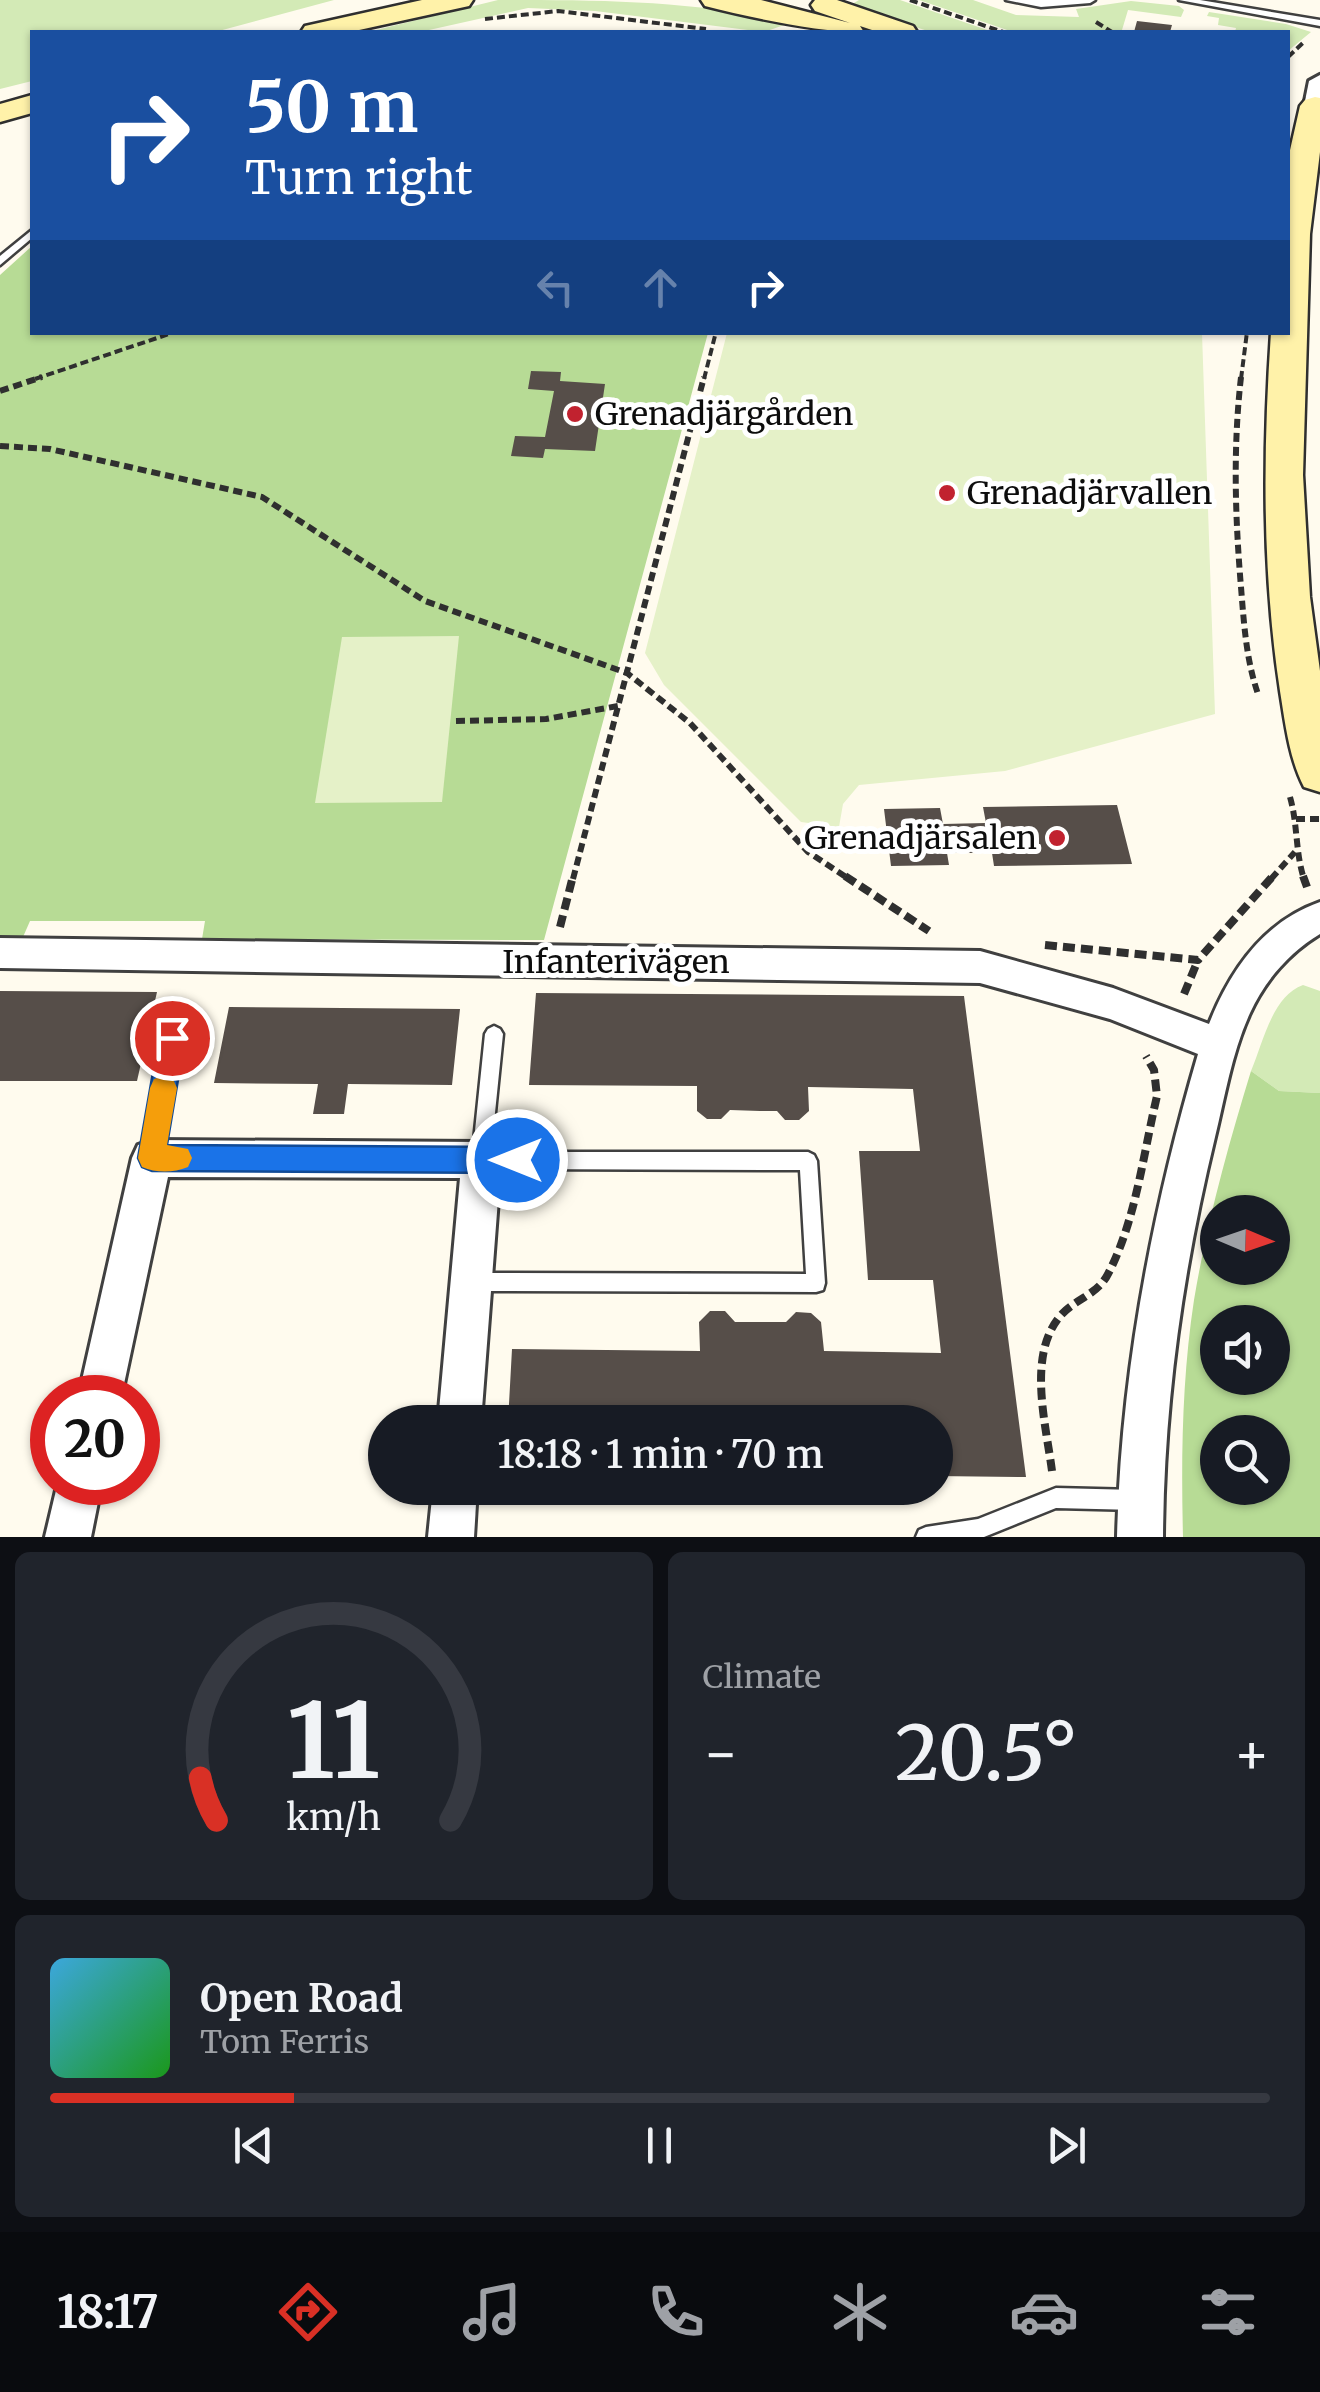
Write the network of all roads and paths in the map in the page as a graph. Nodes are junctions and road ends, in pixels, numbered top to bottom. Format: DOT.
graph roads {
  1 [pos="406,0"];
  2 [pos="716,0"];
  3 [pos="814,0"];
  4 [pos="910,0"];
  5 [pos="1011,0"];
  6 [pos="1090,0"];
  7 [pos="1184,0"];
  8 [pos="466,11"];
  9 [pos="1320,23"];
  10 [pos="310,30"];
  11 [pos="329,30"];
  12 [pos="711,30"];
  13 [pos="844,30"];
  14 [pos="897,30"];
  15 [pos="998,30"];
  16 [pos="30,105"];
  17 [pos="0,113"];
  18 [pos="1305,123"];
  19 [pos="30,235"];
  20 [pos="0,262"];
  21 [pos="1290,316"];
  22 [pos="166,335"];
  23 [pos="715,335"];
  24 [pos="1288,335"];
  25 [pos="0,391"];
  26 [pos="0,446"];
  27 [pos="627,673"];
  28 [pos="619,706"];
  29 [pos="456,721"];
  30 [pos="1320,774"];
  31 [pos="1320,819"];
  32 [pos="1320,917"];
  33 [pos="930,932"];
  34 [pos="1044,945"];
  35 [pos="0,953"];
  36 [pos="551,962"];
  37 [pos="494,1034"];
  38 [pos="172,1038"];
  39 [pos="1219,1046"];
  40 [pos="1154,1070"];
  41 [pos="152,1158"];
  42 [pos="481,1160"];
  43 [pos="471,1282"];
  44 [pos="104,1375"];
  45 [pos="461,1405"];
  46 [pos="1046,1420"];
  47 [pos="75,1505"];
  48 [pos="454,1505"];
  49 [pos="1140,1519"];
  50 [pos="68,1537"];
  51 [pos="451,1537"];
  52 [pos="926,1537"];
  1 -- 10 [label="street"];
  2 -- 13 [label="street"];
  3 -- 14 [label="street"];
  4 -- 15 [label="path"];
  5 -- 6 [label="lane"];
  7 -- 9 [label="lane"];
  8 -- 11 [label="street"];
  8 -- 12 [label="path"];
  16 -- 17 [label="street"];
  18 -- 21 [label="street"];
  19 -- 20 [label="lane"];
  22 -- 25 [label="path"];
  23 -- 27 [label="path"];
  24 -- 30 [label="street"];
  26 -- 27 [label="path"];
  27 -- 28 [label="path"];
  27 -- 33 [label="path"];
  28 -- 29 [label="path"];
  28 -- 36 [label="path"];
  31 -- 34 [label="path"];
  32 -- 39 [label="street"];
  35 -- 36 [label="street, Infanterivägen"];
  36 -- 39 [label="street, Infanterivägen"];
  37 -- 42 [label="lane"];
  38 -- 41 [label="lane"];
  39 -- 49 [label="street"];
  40 -- 46 [label="path"];
  41 -- 42 [label="street"];
  41 -- 44 [label="street"];
  42 -- 43 [label="street"];
  42 -- 43 [label="lane"];
  43 -- 45 [label="street"];
  47 -- 50 [label="street"];
  48 -- 51 [label="street"];
  49 -- 52 [label="lane"];
}
